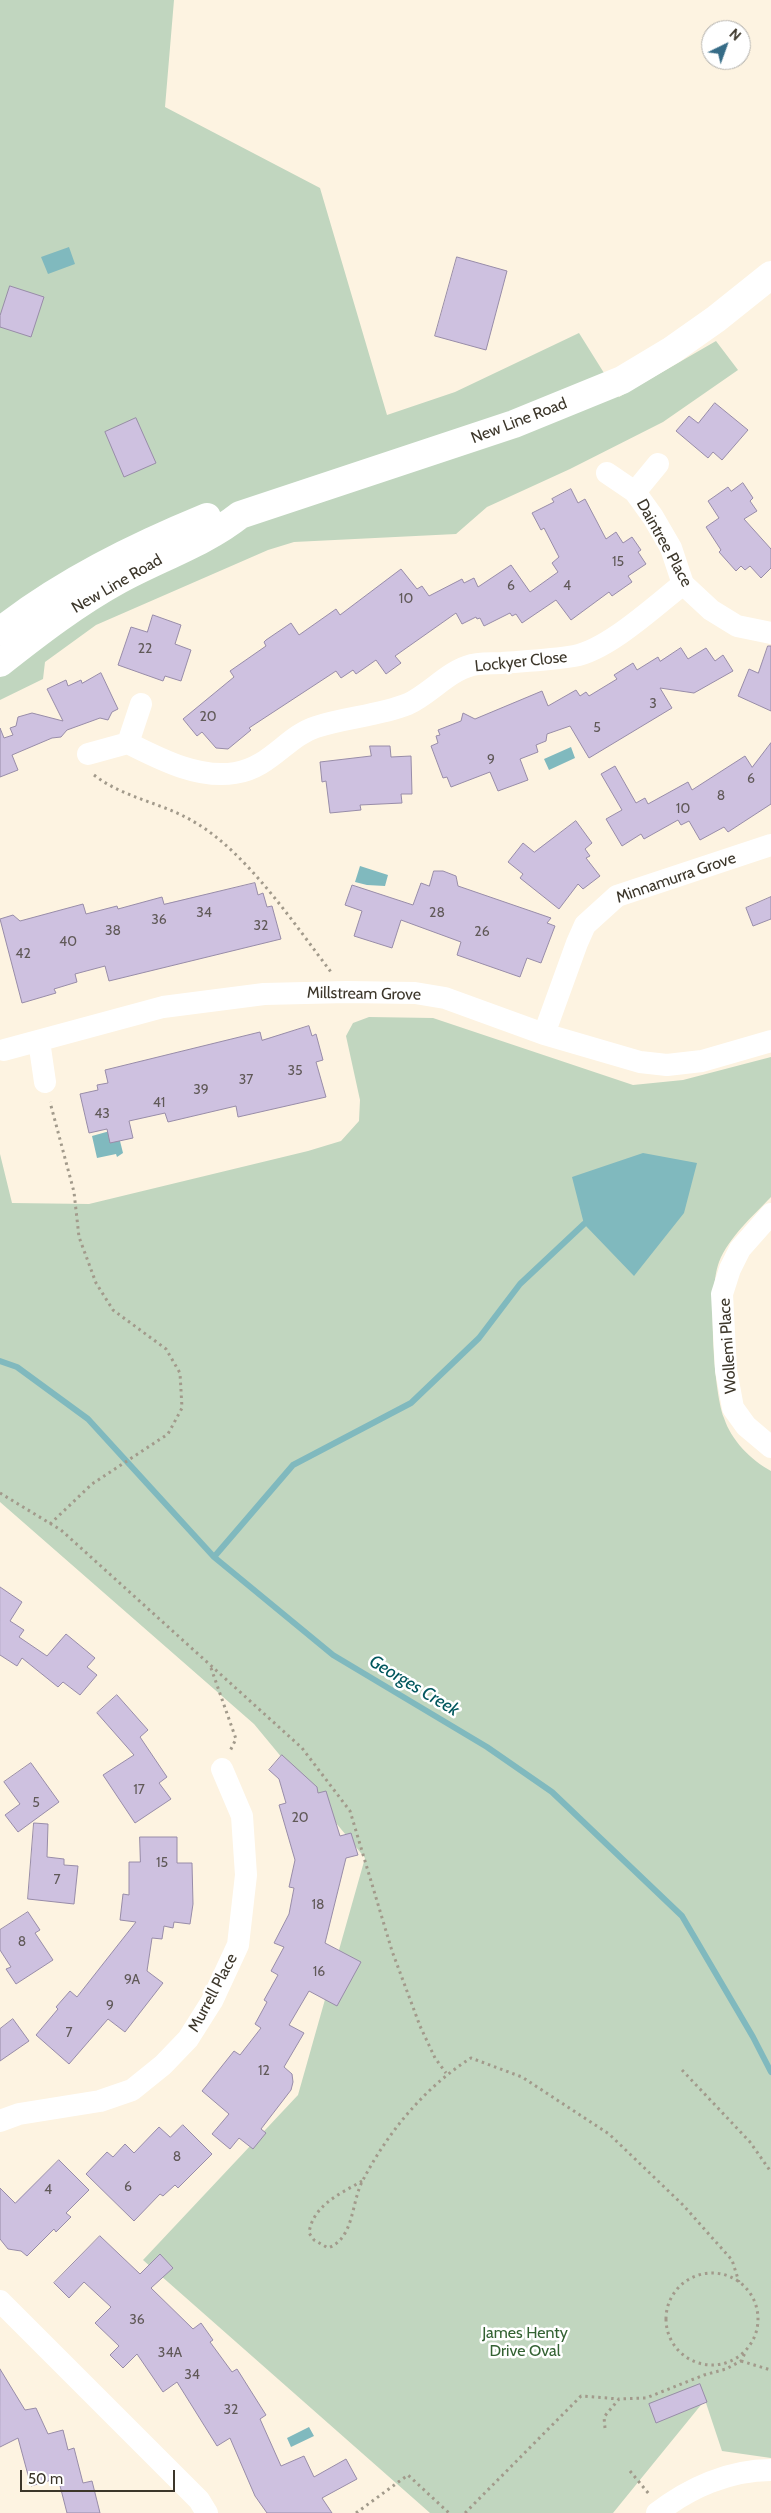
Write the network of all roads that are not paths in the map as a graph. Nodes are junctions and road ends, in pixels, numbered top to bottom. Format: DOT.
graph roads {
  1 [pos="771,275"];
  2 [pos="658,464"];
  3 [pos="607,473"];
  4 [pos="634,492"];
  5 [pos="240,515"];
  6 [pos="683,584"];
  7 [pos="0,631"];
  8 [pos="771,633"];
  9 [pos="0,663"];
  10 [pos="141,704"];
  11 [pos="128,743"];
  12 [pos="88,754"];
  13 [pos="771,846"];
  14 [pos="544,1034"];
  15 [pos="38,1041"];
  16 [pos="771,1041"];
  17 [pos="4,1050"];
  18 [pos="45,1082"];
  19 [pos="771,1214"];
  20 [pos="771,1446"];
  21 [pos="222,1769"];
  22 [pos="0,2121"];
  23 [pos="0,2302"];
  24 [pos="771,2470"];
  25 [pos="659,2511"];
  26 [pos="207,2513"];
  1 -- 5 [label="main road, New Line Road"];
  2 -- 4 [label="street, Daintree Place"];
  3 -- 4 [label="street, Daintree Place"];
  4 -- 6 [label="street, Daintree Place"];
  5 -- 7 [label="main road, New Line Road"];
  5 -- 9 [label="main road, New Line Road"];
  6 -- 8 [label="street, Daintree Place"];
  6 -- 11 [label="street, Lockyer Close"];
  10 -- 11 [label="street"];
  11 -- 12 [label="street"];
  13 -- 14 [label="street, Minnamurra Grove"];
  14 -- 15 [label="street, Millstream Grove"];
  14 -- 16 [label="street, Millstream Grove"];
  15 -- 17 [label="street, Millstream Grove"];
  15 -- 18 [label="street"];
  19 -- 20 [label="street, Wollemi Place"];
  21 -- 22 [label="street, Murrell Place"];
  23 -- 26 [label="street"];
  24 -- 25 [label="street"];
}
